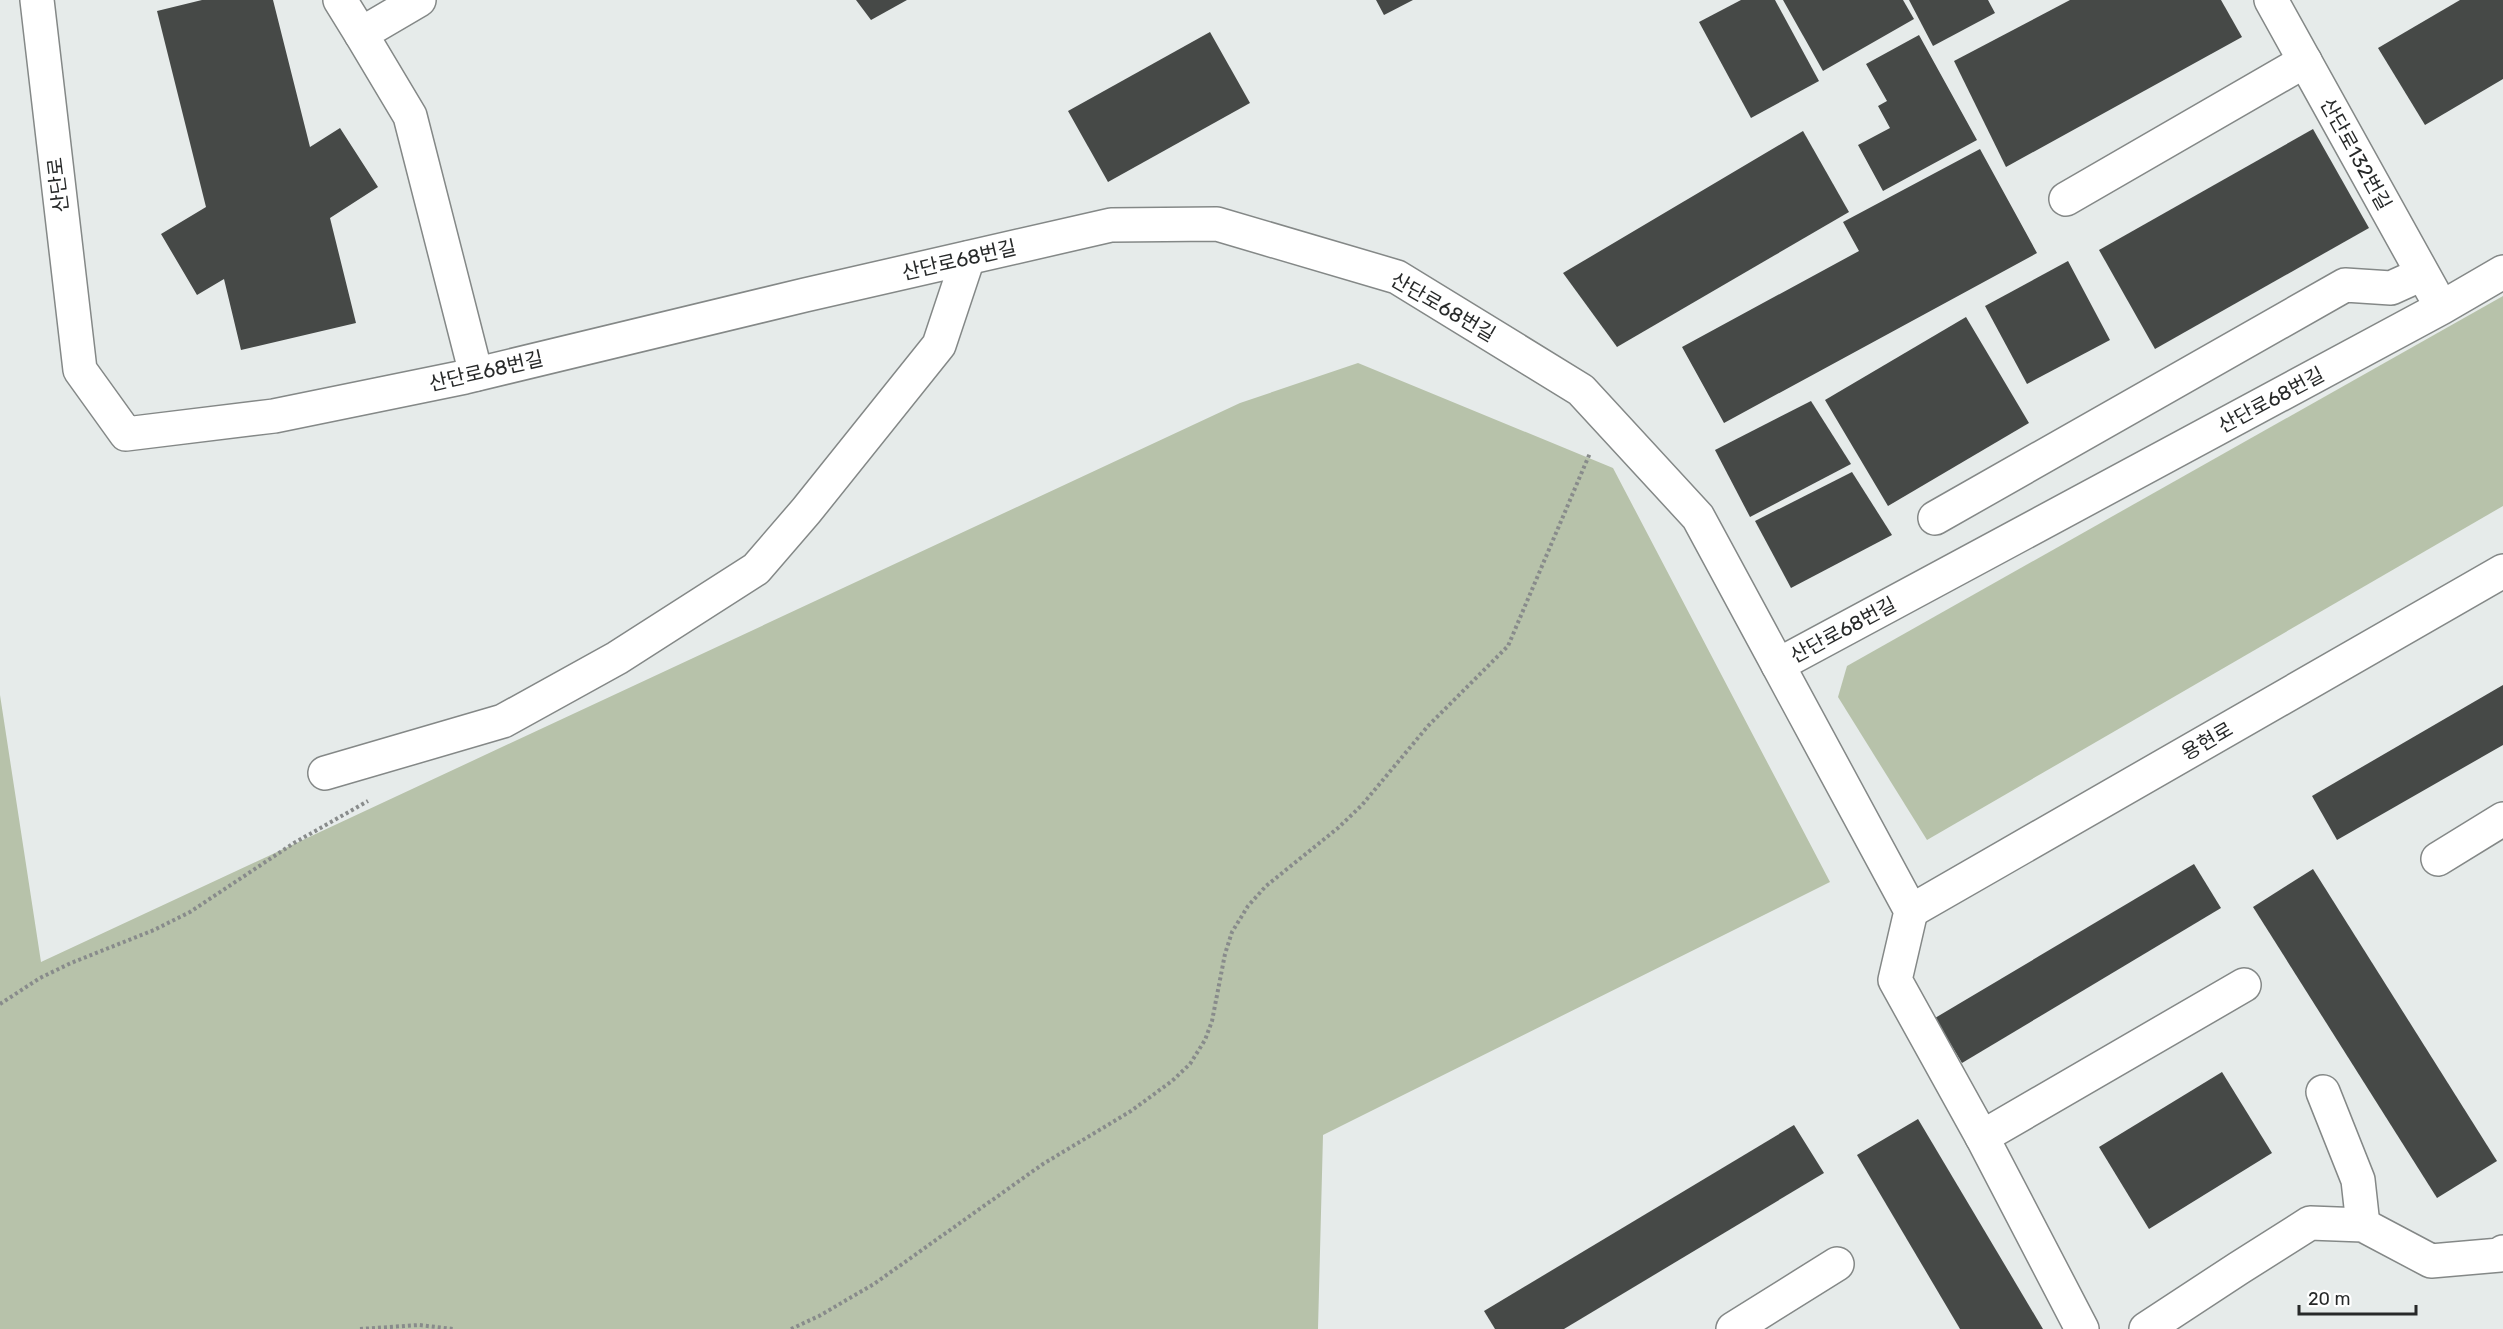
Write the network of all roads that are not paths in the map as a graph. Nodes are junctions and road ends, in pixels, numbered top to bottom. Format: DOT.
graph roads {
  1 [pos="37,0"];
  2 [pos="340,0"];
  3 [pos="419,0"];
  4 [pos="2271,0"];
  5 [pos="361,34"];
  6 [pos="2305,61"];
  7 [pos="2066,199"];
  8 [pos="968,258"];
  9 [pos="2503,272"];
  10 [pos="2422,274"];
  11 [pos="2441,308"];
  12 [pos="80,370"];
  13 [pos="476,374"];
  14 [pos="1935,518"];
  15 [pos="2503,571"];
  16 [pos="1778,665"];
  17 [pos="325,772"];
  18 [pos="2503,819"];
  19 [pos="2438,859"];
  20 [pos="1911,911"];
  21 [pos="2244,986"];
  22 [pos="2323,1092"];
  23 [pos="1982,1137"];
  24 [pos="2363,1225"];
  25 [pos="2503,1252"];
  26 [pos="1837,1264"];
  27 [pos="1733,1329"];
  28 [pos="2082,1329"];
  29 [pos="2146,1329"];
  1 -- 12 [label="street, 산단로"];
  2 -- 5 [label="street"];
  3 -- 5 [label="street"];
  4 -- 6 [label="street, 산단로132번길"];
  5 -- 13 [label="street"];
  6 -- 7 [label="street"];
  6 -- 10 [label="street, 산단로132번길"];
  8 -- 13 [label="street, 산단로68번길"];
  8 -- 16 [label="street, 산단로68번길"];
  8 -- 17 [label="street"];
  9 -- 11 [label="street, 산단로68번길"];
  10 -- 11 [label="street, 산단로132번길"];
  10 -- 14 [label="street"];
  11 -- 16 [label="street, 산단로68번길"];
  12 -- 13 [label="street, 산단로68번길"];
  15 -- 20 [label="street, 용현로"];
  16 -- 20 [label="street"];
  18 -- 19 [label="street"];
  20 -- 23 [label="street"];
  21 -- 23 [label="street"];
  22 -- 24 [label="street"];
  23 -- 28 [label="street"];
  24 -- 25 [label="street"];
  24 -- 29 [label="street"];
  26 -- 27 [label="street"];
}
